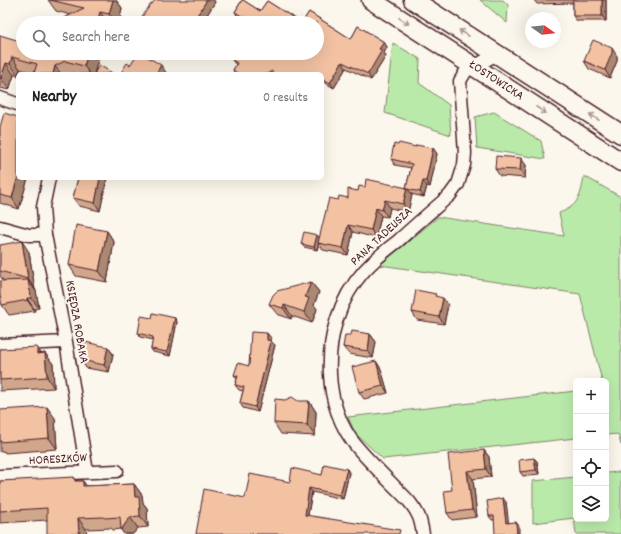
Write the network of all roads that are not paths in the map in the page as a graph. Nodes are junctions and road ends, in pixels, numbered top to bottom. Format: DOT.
graph roads {
  1 [pos="371,0"];
  2 [pos="413,0"];
  3 [pos="497,54"];
  4 [pos="473,66"];
  5 [pos="0,98"];
  6 [pos="16,104"];
  7 [pos="621,134"];
  8 [pos="621,162"];
  9 [pos="49,180"];
  10 [pos="0,227"];
  11 [pos="45,235"];
  12 [pos="66,342"];
  13 [pos="0,345"];
  14 [pos="117,471"];
  15 [pos="87,472"];
  16 [pos="0,476"];
  17 [pos="423,534"];
  1 -- 4 [label="main road, ŁOSTOWICKA, one-way"];
  3 -- 2 [label="main road, ŁOSTOWICKA, one-way"];
  3 -- 4 [label="street, PANA TADEUSZA"];
  7 -- 3 [label="main road, ŁOSTOWICKA, one-way"];
  4 -- 8 [label="main road, ŁOSTOWICKA, one-way"];
  4 -- 17 [label="street, PANA TADEUSZA"];
  5 -- 6 [label="street"];
  9 -- 11 [label="street, KSIĘDZA ROBAKA"];
  10 -- 11 [label="street"];
  11 -- 12 [label="street, KSIĘDZA ROBAKA"];
  12 -- 13 [label="street"];
  12 -- 15 [label="street, KSIĘDZA ROBAKA"];
  14 -- 15 [label="street, HORESZKÓW"];
  15 -- 16 [label="street, HORESZKÓW"];
}
